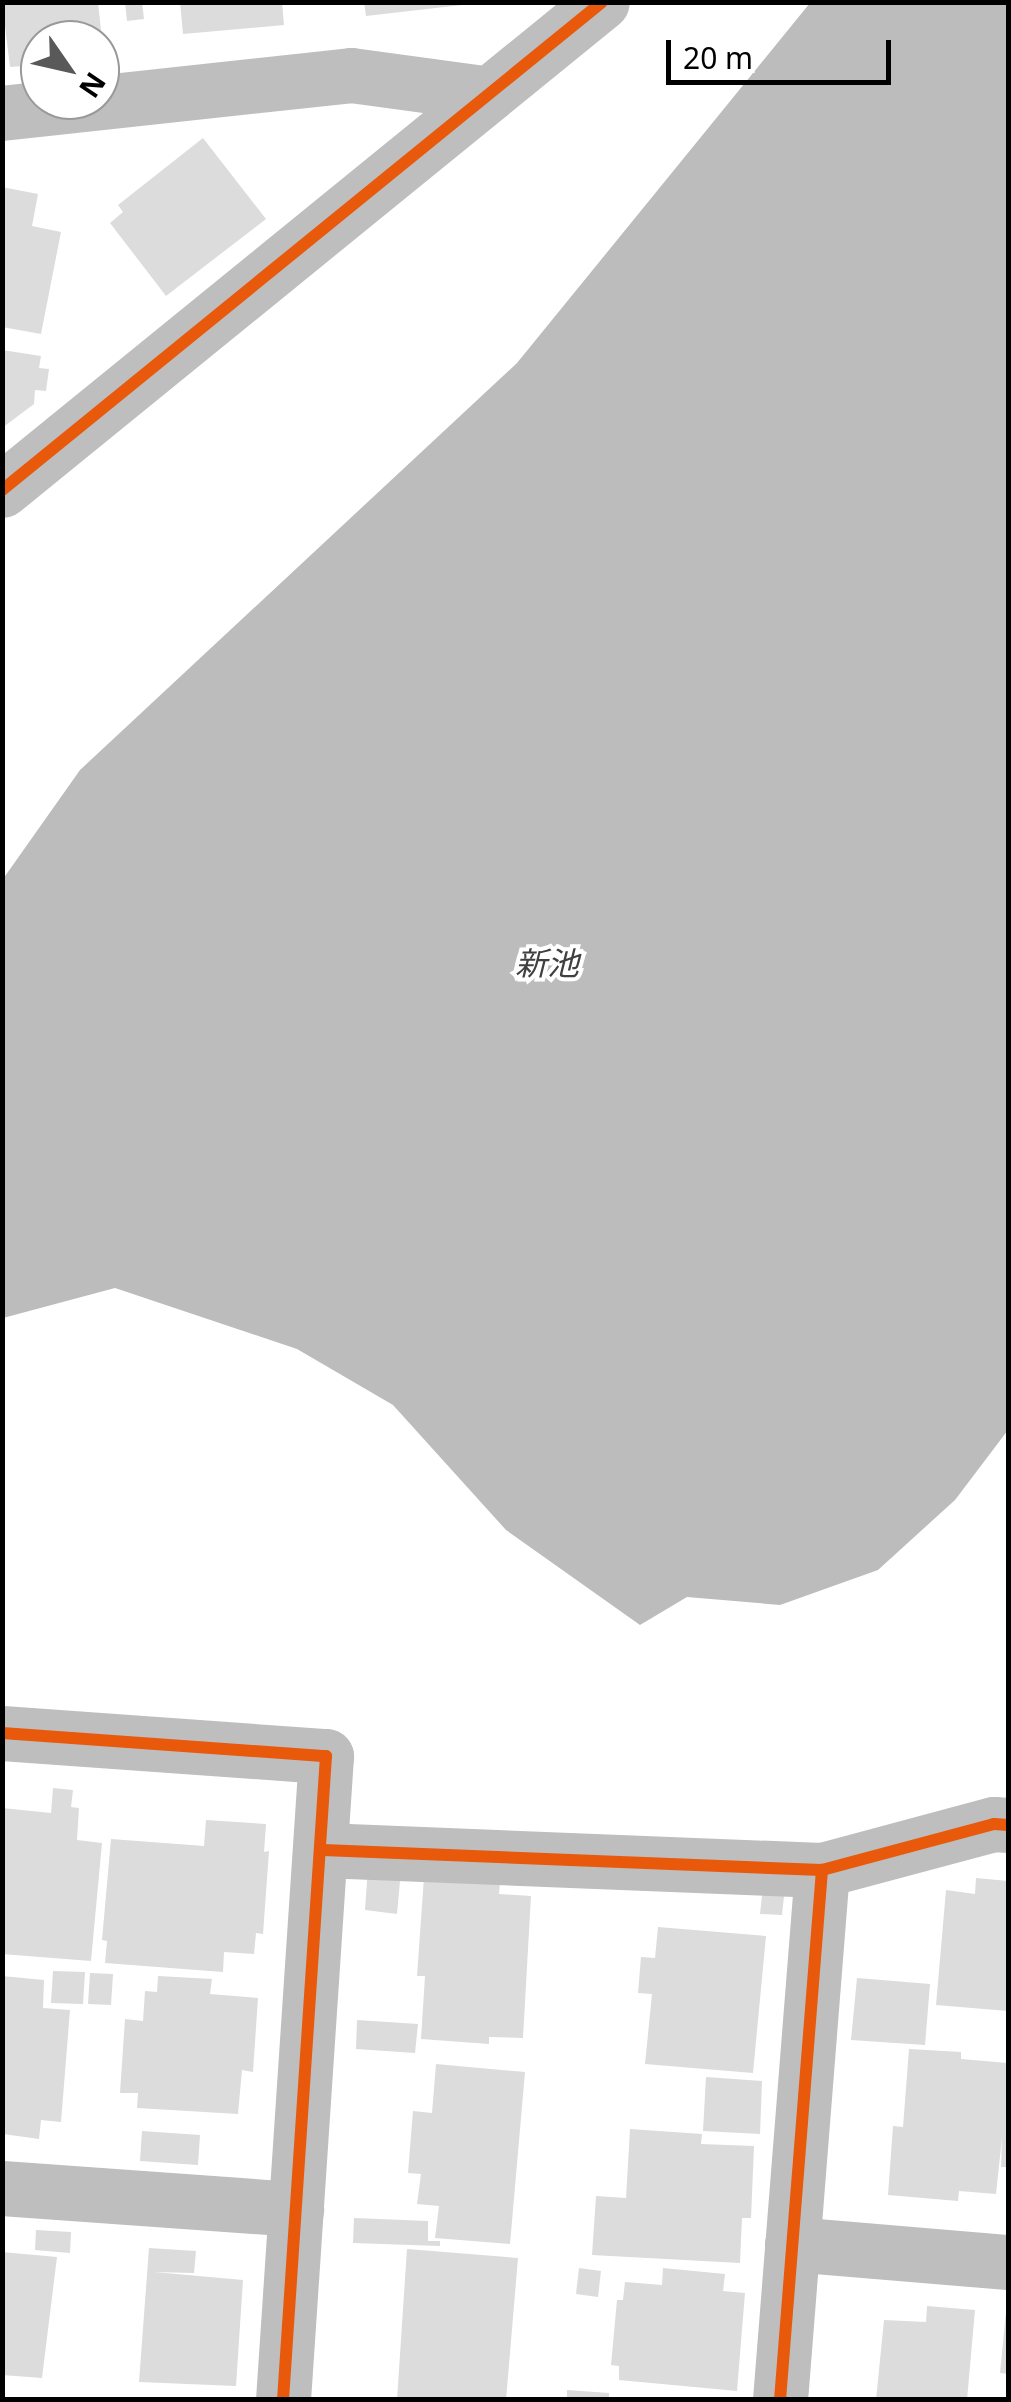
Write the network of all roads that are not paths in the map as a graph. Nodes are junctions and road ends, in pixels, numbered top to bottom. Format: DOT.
graph roads {
  1 [pos="602,2"];
  2 [pos="489,94"];
  3 [pos="2,113"];
  4 [pos="2,490"];
  5 [pos="2,1732"];
  6 [pos="1008,1825"];
  7 [pos="323,1850"];
  8 [pos="822,1870"];
  9 [pos="2,2188"];
  10 [pos="296,2209"];
  11 [pos="792,2244"];
  12 [pos="1008,2262"];
  13 [pos="282,2400"];
  14 [pos="780,2400"];
  1 -- 2 [label="street"];
  2 -- 3 [label="street"];
  2 -- 4 [label="street"];
  5 -- 7 [label="street"];
  6 -- 8 [label="street"];
  7 -- 8 [label="street"];
  7 -- 10 [label="street"];
  8 -- 11 [label="street"];
  9 -- 10 [label="street"];
  10 -- 13 [label="street"];
  11 -- 12 [label="street"];
  11 -- 14 [label="street"];
}
